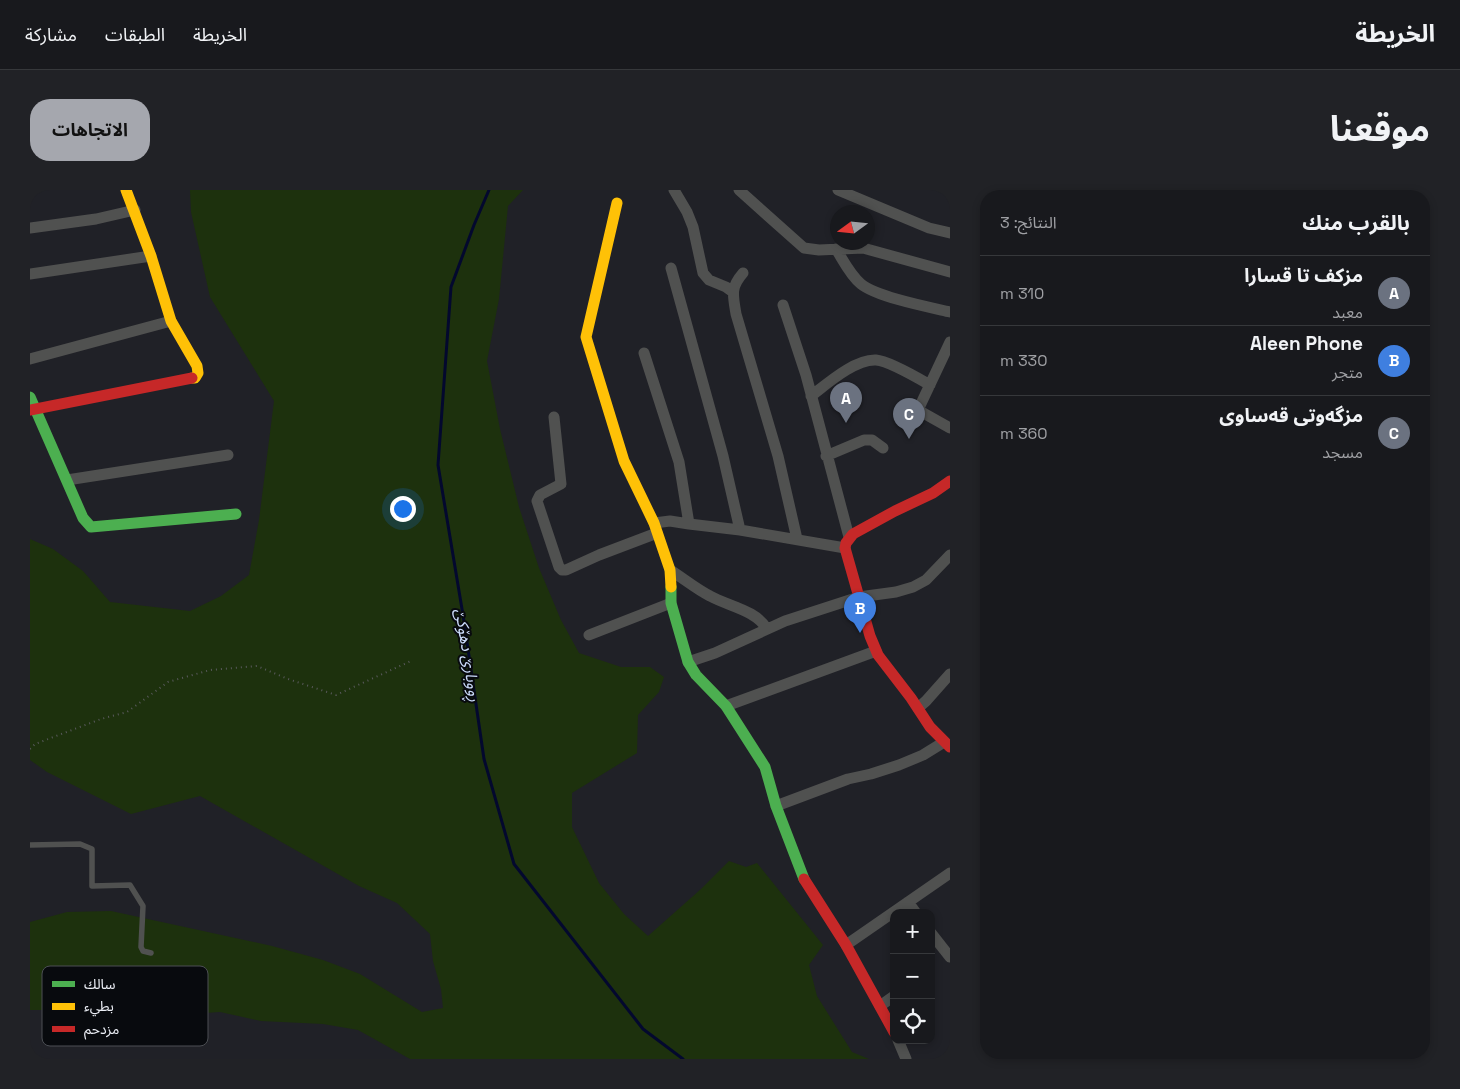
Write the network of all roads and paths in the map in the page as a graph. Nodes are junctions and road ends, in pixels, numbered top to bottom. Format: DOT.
graph roads {
  1 [pos="126,190"];
  2 [pos="674,190"];
  3 [pos="739,190"];
  4 [pos="838,190"];
  5 [pos="617,203"];
  6 [pos="135,210"];
  7 [pos="30,228"];
  8 [pos="950,233"];
  9 [pos="830,249"];
  10 [pos="837,250"];
  11 [pos="870,250"];
  12 [pos="151,256"];
  13 [pos="671,268"];
  14 [pos="950,272"];
  15 [pos="743,273"];
  16 [pos="30,274"];
  17 [pos="733,292"];
  18 [pos="783,305"];
  19 [pos="950,312"];
  20 [pos="171,321"];
  21 [pos="950,345"];
  22 [pos="644,353"];
  23 [pos="30,359"];
  24 [pos="930,384"];
  25 [pos="811,396"];
  26 [pos="30,397"];
  27 [pos="33,409"];
  28 [pos="554,417"];
  29 [pos="950,428"];
  30 [pos="883,448"];
  31 [pos="228,454"];
  32 [pos="826,456"];
  33 [pos="66,480"];
  34 [pos="950,481"];
  35 [pos="236,514"];
  36 [pos="689,524"];
  37 [pos="656,528"];
  38 [pos="740,530"];
  39 [pos="797,539"];
  40 [pos="847,543"];
  41 [pos="950,555"];
  42 [pos="670,570"];
  43 [pos="859,597"];
  44 [pos="671,603"];
  45 [pos="767,629"];
  46 [pos="589,635"];
  47 [pos="876,651"];
  48 [pos="411,661"];
  49 [pos="688,662"];
  50 [pos="950,674"];
  51 [pos="726,706"];
  52 [pos="918,708"];
  53 [pos="947,744"];
  54 [pos="30,748"];
  55 [pos="776,806"];
  56 [pos="30,845"];
  57 [pos="950,873"];
  58 [pos="908,902"];
  59 [pos="913,909"];
  60 [pos="935,938"];
  61 [pos="846,945"];
  62 [pos="152,953"];
  63 [pos="950,958"];
  64 [pos="890,999"];
  65 [pos="880,1006"];
  66 [pos="890,1025"];
  67 [pos="900,1044"];
  68 [pos="906,1059"];
  1 -- 6 [label="street"];
  2 -- 17 [label="street"];
  3 -- 9 [label="street"];
  4 -- 8 [label="street"];
  5 -- 37 [label="street"];
  6 -- 7 [label="street"];
  6 -- 12 [label="street"];
  10 -- 19 [label="street"];
  11 -- 14 [label="street"];
  12 -- 16 [label="street"];
  12 -- 20 [label="street"];
  13 -- 38 [label="street"];
  15 -- 17 [label="street"];
  17 -- 39 [label="street"];
  18 -- 25 [label="street"];
  20 -- 23 [label="street"];
  20 -- 27 [label="street"];
  21 -- 24 [label="street"];
  22 -- 36 [label="street"];
  24 -- 25 [label="street"];
  24 -- 29 [label="street"];
  25 -- 32 [label="street"];
  26 -- 27 [label="street"];
  27 -- 33 [label="street"];
  28 -- 37 [label="street"];
  30 -- 32 [label="street"];
  31 -- 33 [label="street"];
  32 -- 40 [label="street"];
  33 -- 35 [label="street"];
  34 -- 40 [label="street"];
  36 -- 37 [label="street"];
  36 -- 38 [label="street"];
  37 -- 42 [label="street"];
  38 -- 39 [label="street"];
  39 -- 40 [label="street"];
  40 -- 43 [label="street"];
  41 -- 43 [label="street"];
  42 -- 44 [label="street"];
  42 -- 45 [label="street"];
  43 -- 45 [label="street"];
  43 -- 47 [label="street"];
  44 -- 46 [label="street"];
  44 -- 49 [label="street"];
  45 -- 49 [label="street"];
  47 -- 51 [label="street"];
  47 -- 52 [label="street"];
  48 -- 54 [label="path"];
  49 -- 51 [label="street"];
  50 -- 52 [label="street"];
  51 -- 55 [label="street"];
  52 -- 53 [label="street"];
  53 -- 55 [label="street"];
  55 -- 61 [label="street"];
  56 -- 62 [label="lane"];
  57 -- 58 [label="street"];
  58 -- 59 [label="street"];
  58 -- 61 [label="street"];
  60 -- 63 [label="street"];
  61 -- 65 [label="street"];
  64 -- 65 [label="street"];
  65 -- 66 [label="street"];
  67 -- 68 [label="street"];
}
